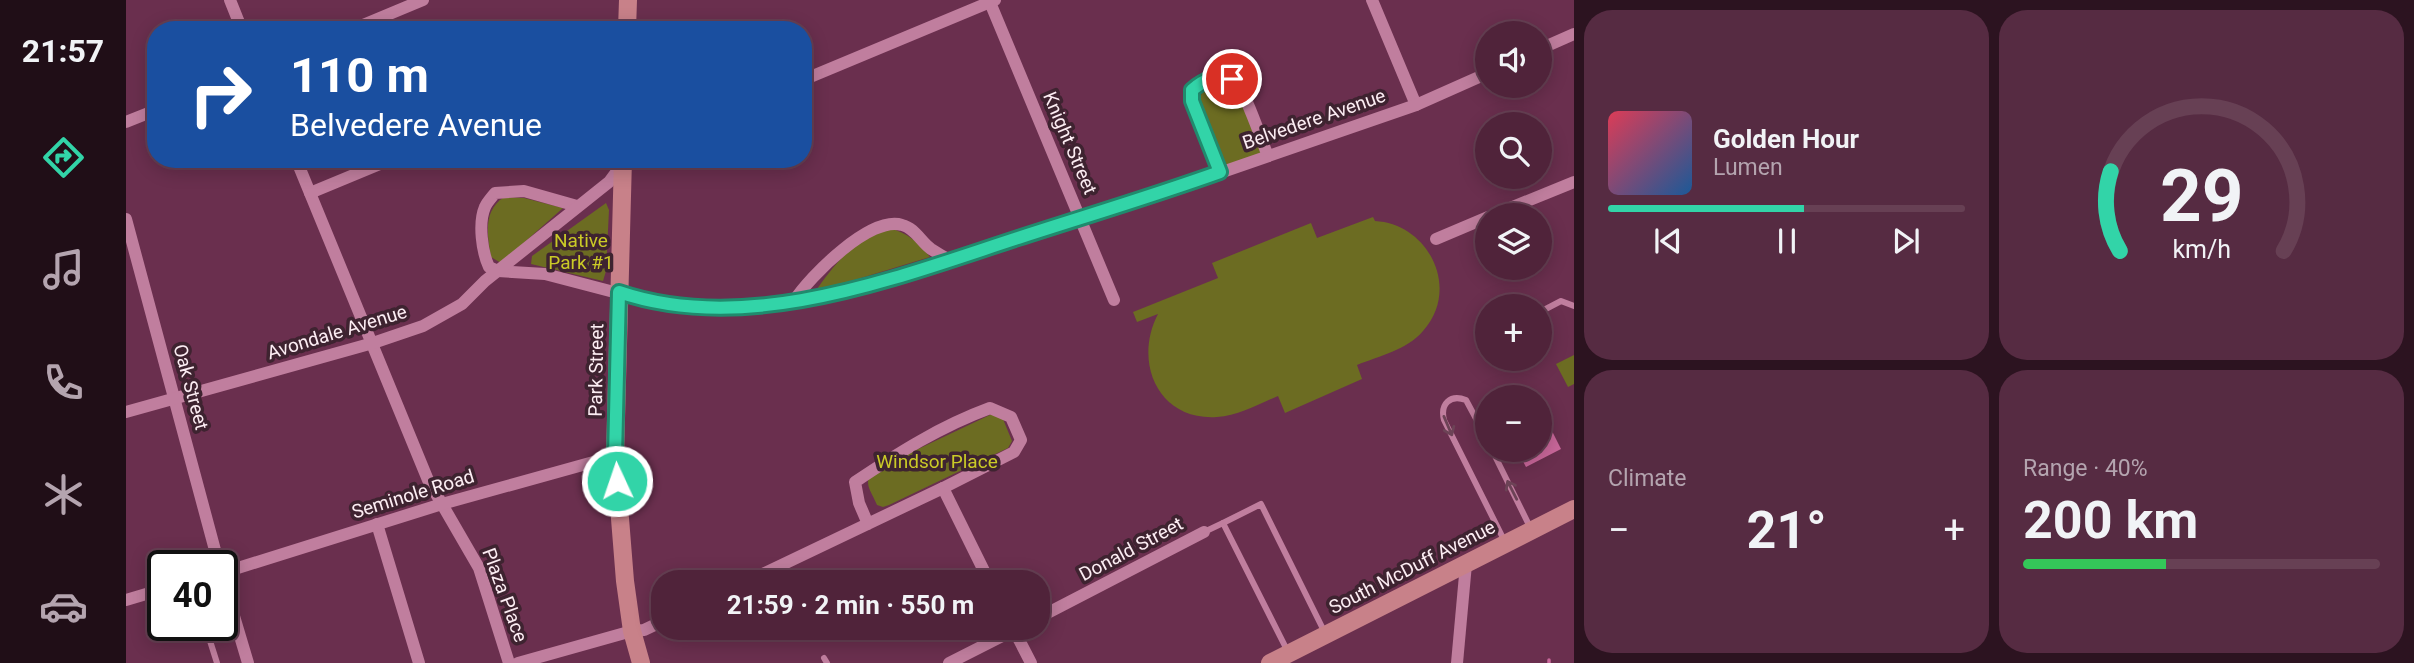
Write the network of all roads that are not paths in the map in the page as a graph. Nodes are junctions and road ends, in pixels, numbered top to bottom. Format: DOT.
graph roads {
  1 [pos="230,0"];
  2 [pos="423,0"];
  3 [pos="1372,0"];
  4 [pos="991,1"];
  5 [pos="238,21"];
  6 [pos="373,21"];
  7 [pos="1574,34"];
  8 [pos="1552,44"];
  9 [pos="812,76"];
  10 [pos="1475,79"];
  11 [pos="1416,105"];
  12 [pos="147,114"];
  13 [pos="126,122"];
  14 [pos="1268,156"];
  15 [pos="300,168"];
  16 [pos="370,168"];
  17 [pos="619,168"];
  18 [pos="625,168"];
  19 [pos="1220,172"];
  20 [pos="1574,182"];
  21 [pos="310,193"];
  22 [pos="1522,203"];
  23 [pos="577,206"];
  24 [pos="1080,218"];
  25 [pos="126,219"];
  26 [pos="1475,222"];
  27 [pos="1436,239"];
  28 [pos="950,260"];
  29 [pos="498,271"];
  30 [pos="619,292"];
  31 [pos="1114,300"];
  32 [pos="794,301"];
  33 [pos="1552,306"];
  34 [pos="1574,306"];
  35 [pos="373,343"];
  36 [pos="174,399"];
  37 [pos="126,412"];
  38 [pos="1475,417"];
  39 [pos="615,456"];
  40 [pos="1498,462"];
  41 [pos="943,488"];
  42 [pos="442,504"];
  43 [pos="1574,509"];
  44 [pos="1223,523"];
  45 [pos="377,524"];
  46 [pos="868,524"];
  47 [pos="1532,530"];
  48 [pos="1204,532"];
  49 [pos="1505,544"];
  50 [pos="215,550"];
  51 [pos="1466,564"];
  52 [pos="238,570"];
  53 [pos="771,570"];
  54 [pos="984,570"];
  55 [pos="147,594"];
  56 [pos="126,600"];
  57 [pos="1050,612"];
  58 [pos="651,627"];
  59 [pos="632,631"];
  60 [pos="1326,635"];
  61 [pos="238,638"];
  62 [pos="994,640"];
  63 [pos="1020,640"];
  64 [pos="210,641"];
  65 [pos="1289,653"];
  66 [pos="244,662"];
  67 [pos="217,663"];
  68 [pos="419,663"];
  69 [pos="509,663"];
  70 [pos="519,663"];
  71 [pos="641,663"];
  72 [pos="949,663"];
  73 [pos="1031,663"];
  74 [pos="1270,663"];
  75 [pos="1457,663"];
  1 -- 5 [label="street"];
  2 -- 6 [label="street"];
  3 -- 11 [label="street"];
  4 -- 9 [label="street"];
  4 -- 24 [label="street, Knight Street"];
  7 -- 8 [label="street"];
  10 -- 11 [label="street, Belvedere Avenue"];
  11 -- 14 [label="street, Belvedere Avenue"];
  12 -- 13 [label="street"];
  14 -- 19 [label="street, Belvedere Avenue"];
  14 -- 19 [label="street"];
  15 -- 21 [label="street, Plaza Place"];
  16 -- 21 [label="street"];
  17 -- 23 [label="street, Avondale Avenue"];
  18 -- 30 [label="street, Park Street"];
  19 -- 24 [label="street, Belvedere Avenue"];
  20 -- 22 [label="street"];
  21 -- 35 [label="street, Plaza Place"];
  23 -- 29 [label="street, Avondale Avenue"];
  23 -- 29 [label="street"];
  24 -- 28 [label="street, Belvedere Avenue"];
  24 -- 31 [label="street, Knight Street"];
  25 -- 36 [label="street, Oak Street"];
  26 -- 27 [label="street"];
  28 -- 32 [label="street, Belvedere Avenue"];
  28 -- 32 [label="street"];
  29 -- 30 [label="street, Belvedere Avenue"];
  29 -- 35 [label="street, Avondale Avenue"];
  30 -- 32 [label="street, Belvedere Avenue"];
  30 -- 39 [label="street, Park Street"];
  33 -- 34 [label="lane"];
  35 -- 36 [label="street, Avondale Avenue"];
  35 -- 42 [label="street, Plaza Place"];
  36 -- 37 [label="street, Avondale Avenue"];
  36 -- 50 [label="street, Oak Street"];
  38 -- 49 [label="lane, one-way"];
  39 -- 42 [label="street, Seminole Road"];
  39 -- 59 [label="street, Park Street"];
  47 -- 40 [label="lane, one-way"];
  41 -- 46 [label="street"];
  41 -- 46 [label="street"];
  41 -- 54 [label="street"];
  42 -- 45 [label="street, Seminole Road"];
  42 -- 69 [label="street, Plaza Place"];
  43 -- 47 [label="street, South McDuff Avenue"];
  44 -- 48 [label="lane"];
  44 -- 60 [label="lane"];
  44 -- 65 [label="lane"];
  45 -- 52 [label="street, Seminole Road"];
  45 -- 68 [label="street"];
  46 -- 53 [label="street"];
  47 -- 49 [label="street, South McDuff Avenue"];
  48 -- 57 [label="street, Donald Street"];
  49 -- 51 [label="street, South McDuff Avenue"];
  51 -- 60 [label="street, South McDuff Avenue"];
  51 -- 75 [label="street"];
  55 -- 56 [label="street"];
  58 -- 59 [label="street"];
  59 -- 70 [label="street"];
  59 -- 71 [label="street, Park Street"];
  60 -- 65 [label="street, South McDuff Avenue"];
  61 -- 66 [label="street"];
  62 -- 72 [label="street"];
  63 -- 73 [label="street"];
  64 -- 67 [label="lane"];
  65 -- 74 [label="street, South McDuff Avenue"];
}
